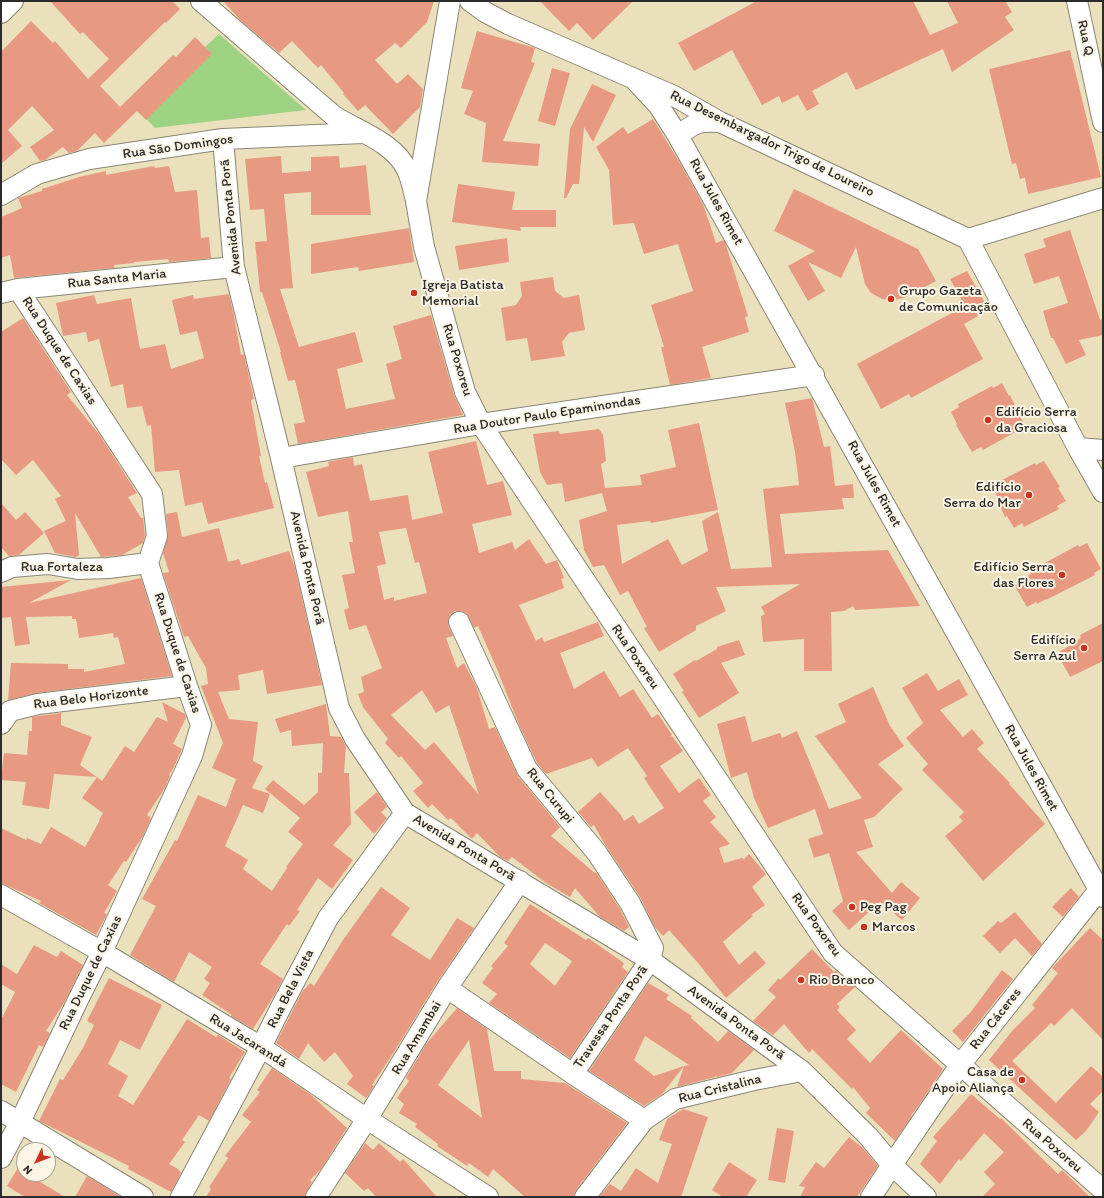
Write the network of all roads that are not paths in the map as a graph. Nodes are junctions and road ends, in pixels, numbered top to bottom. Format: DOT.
graph roads {
  1 [pos="13,1"];
  2 [pos="201,1"];
  3 [pos="450,1"];
  4 [pos="470,1"];
  5 [pos="1077,1"];
  6 [pos="1,13"];
  7 [pos="634,79"];
  8 [pos="720,122"];
  9 [pos="1103,122"];
  10 [pos="363,133"];
  11 [pos="678,136"];
  12 [pos="223,139"];
  13 [pos="1,195"];
  14 [pos="1103,198"];
  15 [pos="416,201"];
  16 [pos="968,239"];
  17 [pos="234,267"];
  18 [pos="10,291"];
  19 [pos="814,375"];
  20 [pos="481,424"];
  21 [pos="1078,448"];
  22 [pos="1103,450"];
  23 [pos="281,458"];
  24 [pos="1103,492"];
  25 [pos="148,562"];
  26 [pos="1,572"];
  27 [pos="459,622"];
  28 [pos="187,686"];
  29 [pos="1,724"];
  30 [pos="405,813"];
  31 [pos="520,881"];
  32 [pos="1102,891"];
  33 [pos="1,895"];
  34 [pos="102,952"];
  35 [pos="650,960"];
  36 [pos="447,988"];
  37 [pos="261,1047"];
  38 [pos="960,1065"];
  39 [pos="802,1071"];
  40 [pos="573,1074"];
  41 [pos="1,1111"];
  42 [pos="367,1119"];
  43 [pos="644,1120"];
  44 [pos="20,1122"];
  45 [pos="1,1158"];
  46 [pos="892,1165"];
  47 [pos="1103,1190"];
  48 [pos="142,1197"];
  49 [pos="181,1197"];
  50 [pos="316,1197"];
  51 [pos="488,1197"];
  52 [pos="585,1197"];
  53 [pos="871,1197"];
  54 [pos="926,1197"];
  1 -- 6 [label="street"];
  2 -- 10 [label="street"];
  3 -- 15 [label="street, Rua Poxoreu"];
  4 -- 7 [label="street, Rua Desembargador Trigo de Loureiro"];
  5 -- 9 [label="street, Rua Q"];
  7 -- 8 [label="street, Rua Desembargador Trigo de Loureiro"];
  7 -- 11 [label="street, Rua Jules Rimet"];
  8 -- 11 [label="street"];
  8 -- 16 [label="street, Rua Desembargador Trigo de Loureiro"];
  10 -- 12 [label="street, Rua São Domingos"];
  10 -- 15 [label="street"];
  11 -- 19 [label="street, Rua Jules Rimet"];
  12 -- 13 [label="street, Rua São Domingos"];
  12 -- 17 [label="street, Avenida Ponta Porã"];
  14 -- 16 [label="street"];
  15 -- 20 [label="street, Rua Poxoreu"];
  16 -- 21 [label="street"];
  17 -- 18 [label="street, Rua Santa Maria"];
  17 -- 23 [label="street, Avenida Ponta Porã"];
  18 -- 25 [label="street, Rua Duque de Caxias"];
  19 -- 20 [label="street, Rua Doutor Paulo Epaminondas"];
  19 -- 32 [label="street, Rua Jules Rimet"];
  20 -- 23 [label="street, Rua Doutor Paulo Epaminondas"];
  20 -- 38 [label="street, Rua Poxoreu"];
  21 -- 22 [label="street"];
  21 -- 24 [label="street"];
  23 -- 30 [label="street, Avenida Ponta Porã"];
  25 -- 26 [label="street, Rua Fortaleza"];
  25 -- 28 [label="street, Rua Duque de Caxias"];
  27 -- 35 [label="street, Rua Curupi"];
  28 -- 29 [label="street, Rua Belo Horizonte"];
  28 -- 34 [label="street, Rua Duque de Caxias"];
  30 -- 31 [label="street, Avenida Ponta Porã"];
  30 -- 37 [label="street, Rua Bela Vista"];
  31 -- 35 [label="street, Avenida Ponta Porã"];
  31 -- 36 [label="street, Rua Amambai"];
  32 -- 38 [label="street, Rua Cáceres"];
  33 -- 34 [label="street, Rua Jacarandá"];
  34 -- 37 [label="street, Rua Jacarandá"];
  34 -- 44 [label="street, Rua Duque de Caxias"];
  35 -- 39 [label="street, Avenida Ponta Porã"];
  35 -- 40 [label="street, Travessa Ponta Porã"];
  36 -- 40 [label="street"];
  36 -- 42 [label="street, Rua Amambai"];
  37 -- 42 [label="street, Rua Jacarandá"];
  37 -- 49 [label="street, Rua Bela Vista"];
  38 -- 46 [label="street, Rua Cáceres"];
  38 -- 47 [label="street, Rua Poxoreu"];
  39 -- 43 [label="street, Rua Cristalina"];
  39 -- 46 [label="street, Avenida Ponta Porã"];
  40 -- 43 [label="street"];
  41 -- 44 [label="street"];
  42 -- 50 [label="street, Rua Amambai"];
  42 -- 51 [label="street, Rua Jacarandá"];
  43 -- 52 [label="street, Rua Cristalina"];
  44 -- 45 [label="street, Rua Duque de Caxias"];
  44 -- 48 [label="street"];
  46 -- 53 [label="street, Rua Cáceres"];
  46 -- 54 [label="street, Avenida Ponta Porã"];
}
